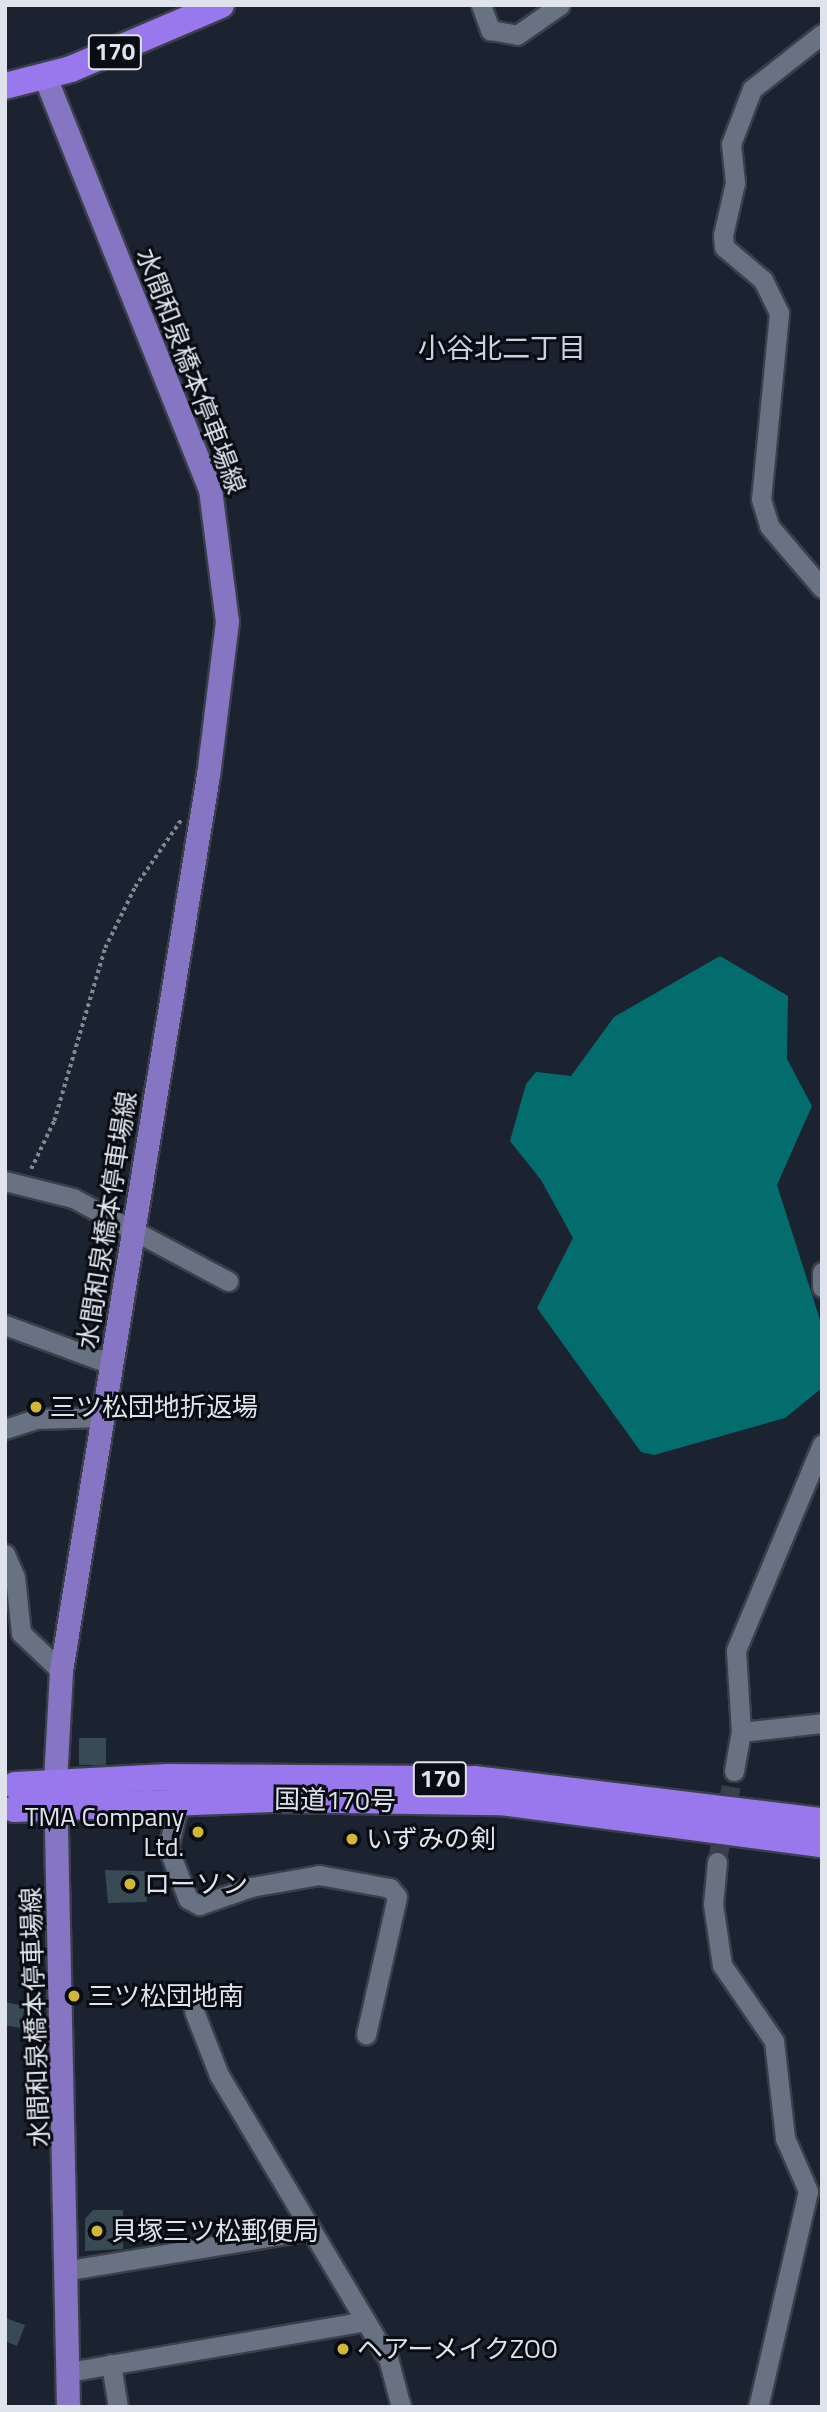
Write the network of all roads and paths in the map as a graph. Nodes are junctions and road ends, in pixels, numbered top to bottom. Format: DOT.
graph roads {
  1 [pos="221,5"];
  2 [pos="481,5"];
  3 [pos="560,5"];
  4 [pos="822,34"];
  5 [pos="45,77"];
  6 [pos="5,86"];
  7 [pos="822,588"];
  8 [pos="171,830"];
  9 [pos="5,1181"];
  10 [pos="28,1182"];
  11 [pos="134,1228"];
  12 [pos="822,1272"];
  13 [pos="228,1281"];
  14 [pos="822,1287"];
  15 [pos="5,1325"];
  16 [pos="111,1364"];
  17 [pos="104,1417"];
  18 [pos="5,1429"];
  19 [pos="822,1444"];
  20 [pos="5,1554"];
  21 [pos="61,1671"];
  22 [pos="822,1723"];
  23 [pos="740,1732"];
  24 [pos="734,1771"];
  25 [pos="56,1793"];
  26 [pos="15,1797"];
  27 [pos="179,1802"];
  28 [pos="822,1821"];
  29 [pos="822,1844"];
  30 [pos="717,1863"];
  31 [pos="194,2011"];
  32 [pos="366,2035"];
  33 [pos="312,2230"];
  34 [pos="69,2270"];
  35 [pos="366,2321"];
  36 [pos="111,2364"];
  37 [pos="68,2372"];
  38 [pos="68,2407"];
  39 [pos="118,2407"];
  40 [pos="401,2407"];
  41 [pos="758,2407"];
  1 -- 5 [label="highway, 170"];
  2 -- 3 [label="street"];
  4 -- 7 [label="street"];
  5 -- 6 [label="highway, 170"];
  5 -- 11 [label="main road, 水間和泉橋本停車場線"];
  8 -- 10 [label="path"];
  9 -- 10 [label="street"];
  10 -- 11 [label="street"];
  11 -- 13 [label="street"];
  11 -- 16 [label="main road, 水間和泉橋本停車場線"];
  12 -- 14 [label="street"];
  15 -- 16 [label="street"];
  16 -- 17 [label="main road, 水間和泉橋本停車場線"];
  17 -- 18 [label="street"];
  17 -- 21 [label="main road, 水間和泉橋本停車場線"];
  19 -- 23 [label="street"];
  20 -- 21 [label="street"];
  21 -- 25 [label="main road, 水間和泉橋本停車場線"];
  22 -- 23 [label="street"];
  23 -- 24 [label="street"];
  25 -- 26 [label="highway, 国道170号 / 170"];
  25 -- 27 [label="highway, 国道170号 / 170"];
  25 -- 28 [label="highway, 国道170号 / 170"];
  25 -- 34 [label="main road, 水間和泉橋本停車場線"];
  27 -- 29 [label="highway, 国道170号 / 170"];
  27 -- 32 [label="street"];
  30 -- 41 [label="street"];
  31 -- 33 [label="street"];
  33 -- 34 [label="street"];
  33 -- 35 [label="street"];
  34 -- 37 [label="main road, 水間和泉橋本停車場線"];
  35 -- 36 [label="street"];
  35 -- 40 [label="street"];
  36 -- 37 [label="street"];
  36 -- 39 [label="street"];
  37 -- 38 [label="main road, 水間和泉橋本停車場線"];
}
